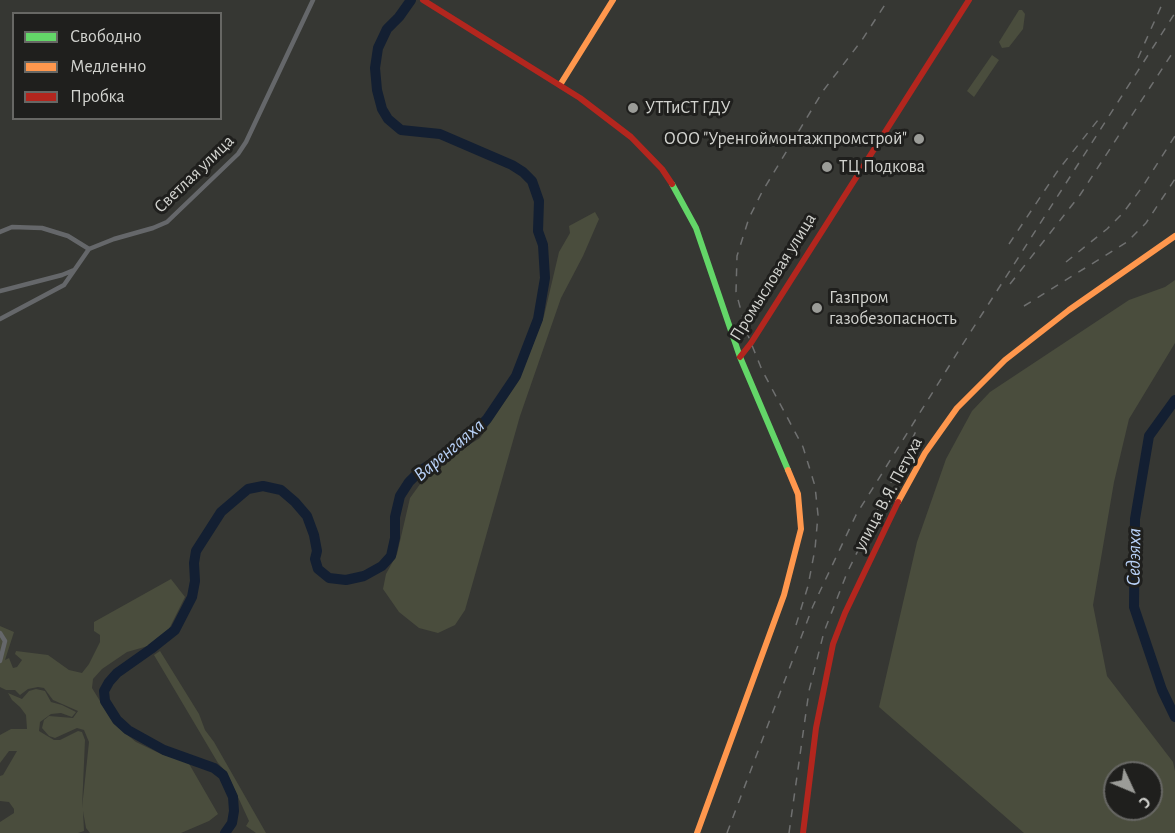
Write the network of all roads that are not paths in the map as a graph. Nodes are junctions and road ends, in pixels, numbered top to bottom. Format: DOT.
graph roads {
  1 [pos="313,0"];
  2 [pos="613,0"];
  3 [pos="969,0"];
  4 [pos="425,1"];
  5 [pos="560,85"];
  6 [pos="0,232"];
  7 [pos="1175,236"];
  8 [pos="88,249"];
  9 [pos="74,270"];
  10 [pos="0,291"];
  11 [pos="0,319"];
  12 [pos="740,357"];
  13 [pos="0,633"];
  14 [pos="0,661"];
  15 [pos="697,833"];
  16 [pos="803,833"];
  1 -- 8 [label="street, Светлая улица"];
  2 -- 5 [label="main road"];
  3 -- 12 [label="main road, Промысловая улица"];
  4 -- 5 [label="main road"];
  5 -- 12 [label="main road"];
  6 -- 8 [label="street"];
  7 -- 16 [label="main road, улица В.Я. Петуха"];
  8 -- 9 [label="street"];
  9 -- 10 [label="street"];
  9 -- 11 [label="street"];
  12 -- 15 [label="main road, Промысловая улица"];
  13 -- 14 [label="street"];
}
